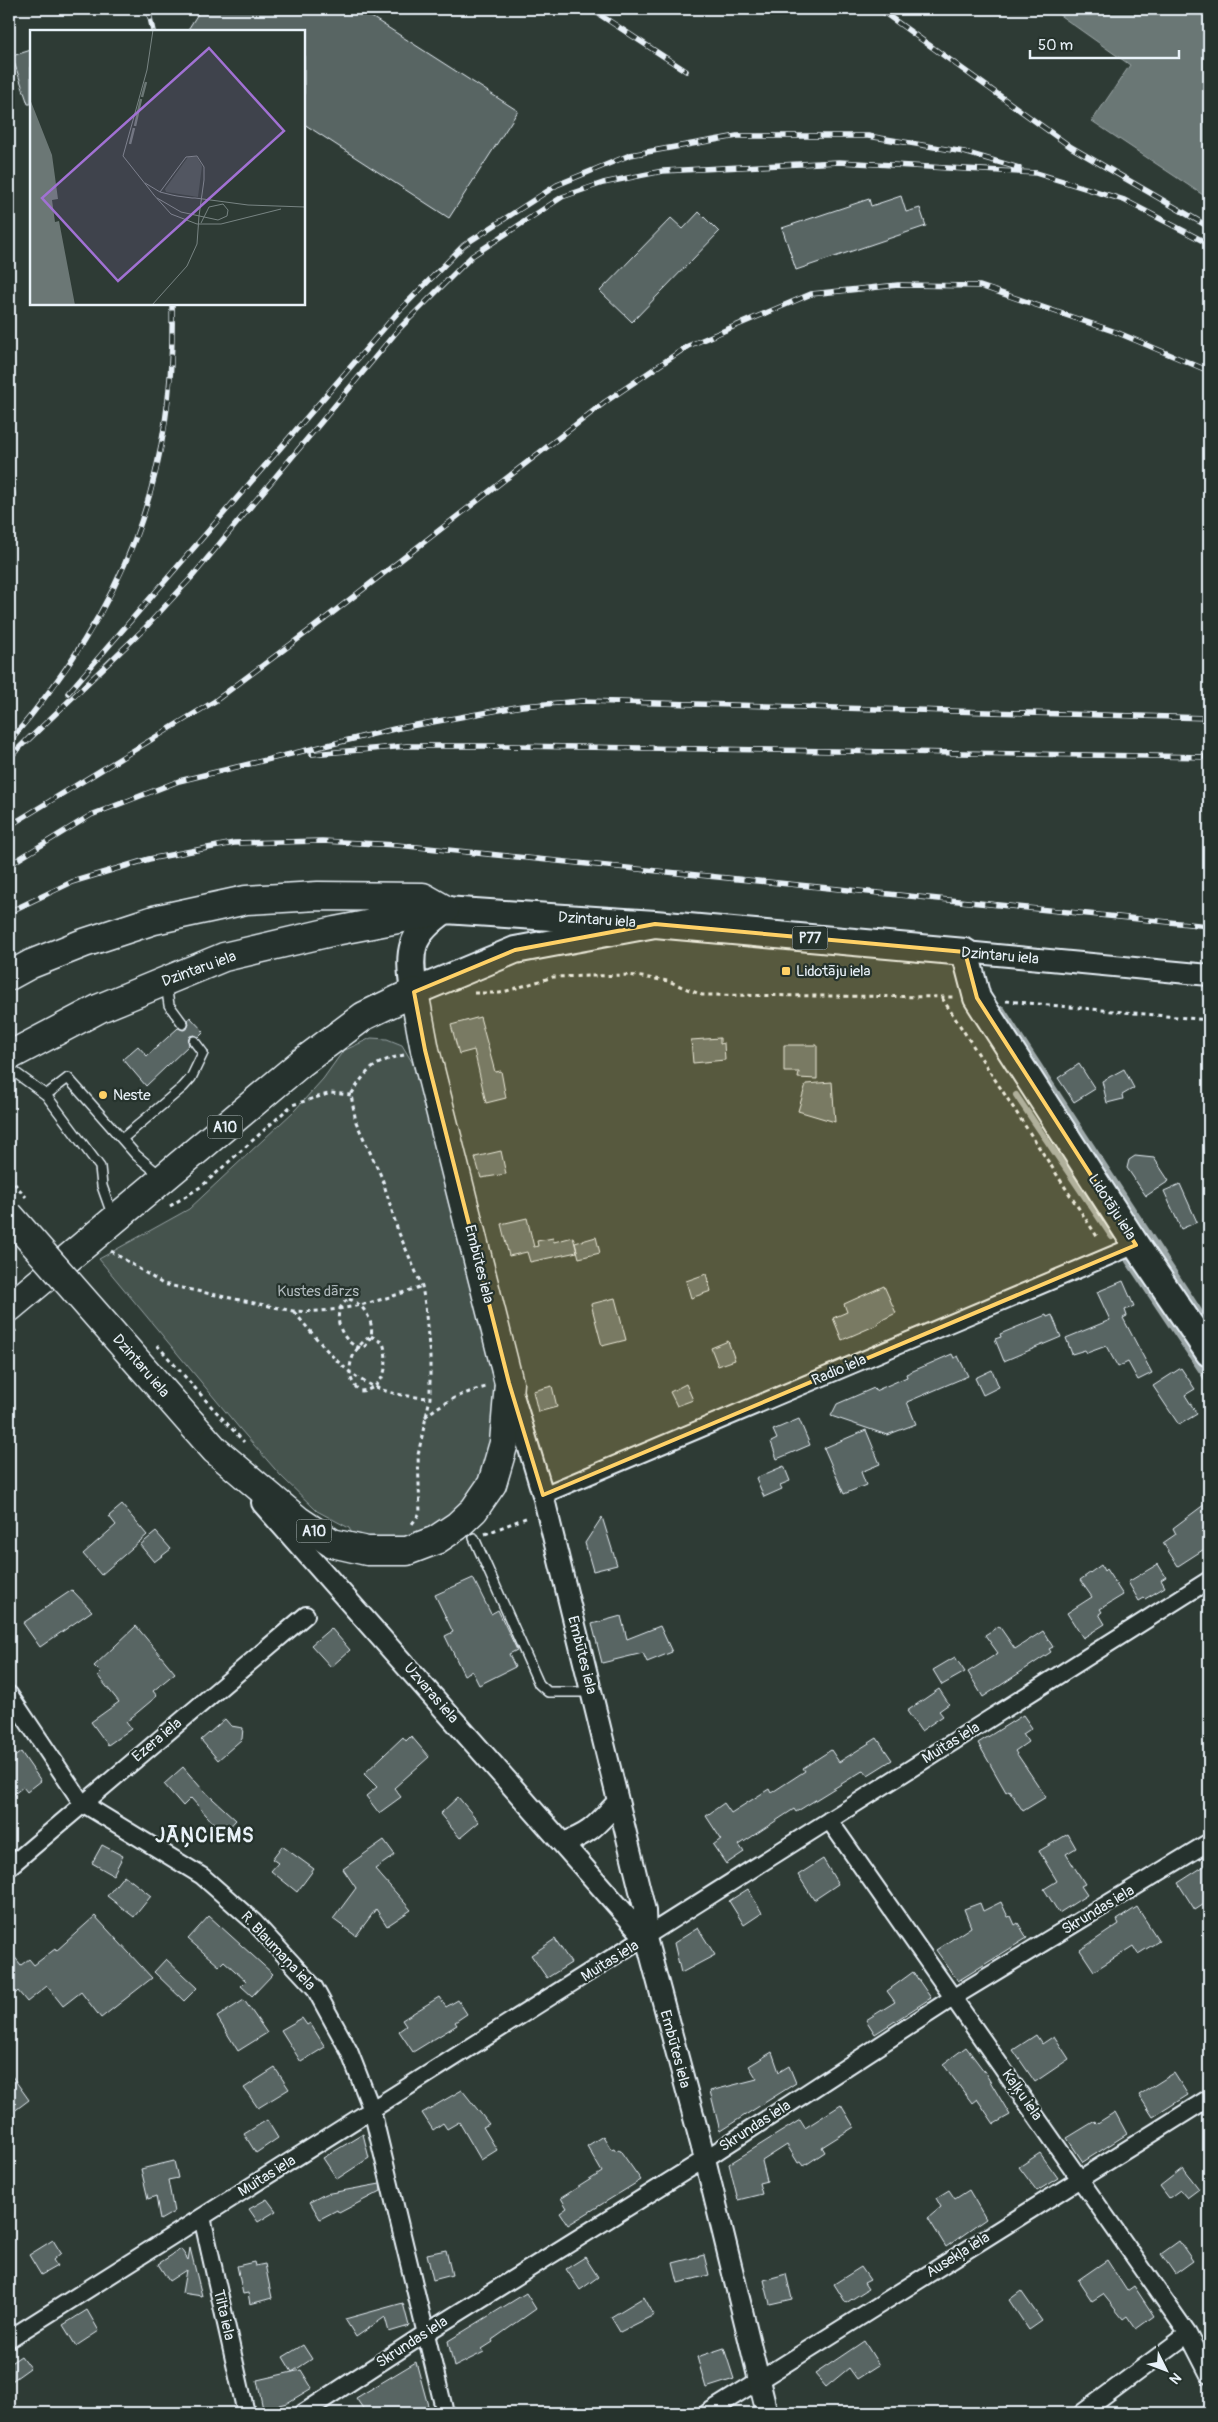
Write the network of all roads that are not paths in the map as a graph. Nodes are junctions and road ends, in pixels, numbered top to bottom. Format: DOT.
graph roads {
  1 [pos="445,910"];
  2 [pos="655,924"];
  3 [pos="965,952"];
  4 [pos="20,970"];
  5 [pos="1209,975"];
  6 [pos="166,981"];
  7 [pos="9,986"];
  8 [pos="414,992"];
  9 [pos="182,1024"];
  10 [pos="194,1041"];
  11 [pos="9,1056"];
  12 [pos="9,1068"];
  13 [pos="46,1095"];
  14 [pos="122,1139"];
  15 [pos="164,1178"];
  16 [pos="9,1215"];
  17 [pos="114,1231"];
  18 [pos="1136,1244"];
  19 [pos="16,1316"];
  20 [pos="1209,1353"];
  21 [pos="509,1382"];
  22 [pos="215,1450"];
  23 [pos="545,1502"];
  24 [pos="474,1538"];
  25 [pos="1209,1580"];
  26 [pos="306,1615"];
  27 [pos="592,1692"];
  28 [pos="9,1694"];
  29 [pos="618,1802"];
  30 [pos="82,1803"];
  31 [pos="829,1820"];
  32 [pos="1209,1842"];
  33 [pos="563,1843"];
  34 [pos="9,1867"];
  35 [pos="646,1938"];
  36 [pos="954,1998"];
  37 [pos="1209,2098"];
  38 [pos="372,2110"];
  39 [pos="705,2159"];
  40 [pos="1080,2178"];
  41 [pos="202,2216"];
  42 [pos="426,2333"];
  43 [pos="1188,2334"];
  44 [pos="9,2339"];
  45 [pos="1209,2375"];
  46 [pos="759,2381"];
  47 [pos="246,2413"];
  48 [pos="303,2413"];
  49 [pos="445,2413"];
  50 [pos="707,2413"];
  51 [pos="767,2413"];
  52 [pos="1082,2413"];
  1 -- 2 [label="main road, Dzintaru iela / P77"];
  1 -- 4 [label="highway"];
  1 -- 6 [label="highway, Dzintaru iela"];
  1 -- 8 [label="main road, Embūtes iela"];
  2 -- 3 [label="main road, Dzintaru iela / P77"];
  2 -- 8 [label="main road, P77"];
  3 -- 5 [label="street, Dzintaru iela / P77"];
  3 -- 18 [label="main road, Lidotāju iela"];
  4 -- 7 [label="lane"];
  6 -- 9 [label="lane"];
  6 -- 11 [label="highway, Dzintaru iela"];
  8 -- 15 [label="highway, A10"];
  8 -- 21 [label="highway, Embūtes iela / A10"];
  10 -- 14 [label="lane"];
  12 -- 13 [label="lane"];
  13 -- 14 [label="lane"];
  13 -- 17 [label="lane"];
  14 -- 15 [label="lane"];
  15 -- 17 [label="highway, A10"];
  16 -- 22 [label="highway, Dzintaru iela / A10, bridge"];
  17 -- 19 [label="highway, A10"];
  18 -- 20 [label="main road, Lidotāju iela"];
  18 -- 23 [label="street, Radio iela"];
  21 -- 22 [label="highway, A10"];
  21 -- 23 [label="street, Embūtes iela"];
  22 -- 33 [label="street, Uzvaras iela"];
  23 -- 27 [label="street, Embūtes iela"];
  24 -- 27 [label="lane"];
  25 -- 31 [label="street, Muitas iela"];
  26 -- 30 [label="street, Ezera iela"];
  27 -- 29 [label="street, Embūtes iela"];
  28 -- 30 [label="street, R. Blaumaņa iela"];
  29 -- 33 [label="street"];
  29 -- 35 [label="street, Embūtes iela"];
  30 -- 34 [label="street, Ezera iela"];
  30 -- 38 [label="street, R. Blaumaņa iela"];
  31 -- 35 [label="street, Muitas iela"];
  31 -- 36 [label="street, Kaļķu iela"];
  32 -- 36 [label="street, Skrundas iela"];
  33 -- 35 [label="street, Uzvaras iela"];
  35 -- 38 [label="street, Muitas iela"];
  35 -- 39 [label="street, Embūtes iela"];
  36 -- 39 [label="street, Skrundas iela"];
  36 -- 40 [label="street, Kaļķu iela"];
  37 -- 40 [label="street, Ausekļa iela"];
  38 -- 41 [label="street, Muitas iela"];
  38 -- 42 [label="street, R. Blaumaņa iela"];
  39 -- 42 [label="street, Skrundas iela"];
  39 -- 46 [label="street, Embūtes iela"];
  40 -- 43 [label="street, Kaļķu iela"];
  40 -- 46 [label="street, Ausekļa iela"];
  41 -- 44 [label="street, Muitas iela"];
  41 -- 47 [label="street, Tilta iela"];
  42 -- 48 [label="street, Skrundas iela"];
  42 -- 49 [label="street, R. Blaumaņa iela"];
  43 -- 45 [label="street, Kaļķu iela"];
  43 -- 52 [label="street"];
  46 -- 50 [label="street, Ausekļa iela"];
  46 -- 51 [label="street, Embūtes iela"];
}
